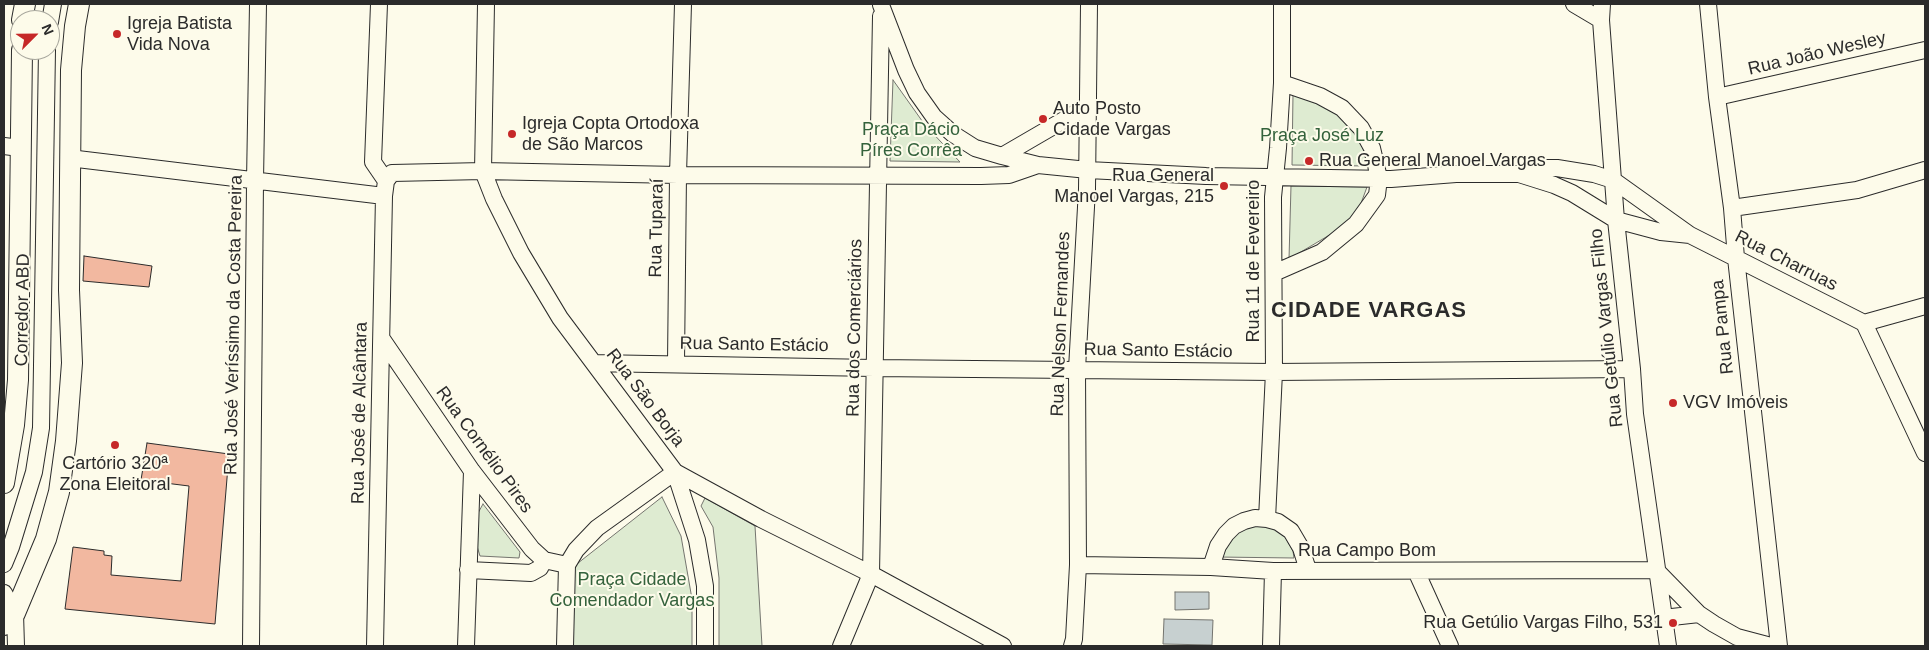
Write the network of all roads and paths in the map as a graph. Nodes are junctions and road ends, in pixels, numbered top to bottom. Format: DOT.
graph roads {
  1 [pos="79,4"];
  2 [pos="258,4"];
  3 [pos="379,4"];
  4 [pos="486,4"];
  5 [pos="683,4"];
  6 [pos="1089,4"];
  7 [pos="1282,4"];
  8 [pos="1574,4"];
  9 [pos="1708,4"];
  10 [pos="881,5"];
  11 [pos="1602,12"];
  12 [pos="1925,50"];
  13 [pos="21,60"];
  14 [pos="47,60"];
  15 [pos="1282,84"];
  16 [pos="1717,97"];
  17 [pos="1088,106"];
  18 [pos="12,147"];
  19 [pos="1002,156"];
  20 [pos="69,158"];
  21 [pos="1038,165"];
  22 [pos="1088,170"];
  23 [pos="1925,170"];
  24 [pos="483,171"];
  25 [pos="1519,174"];
  26 [pos="1594,174"];
  27 [pos="678,175"];
  28 [pos="879,176"];
  29 [pos="1274,177"];
  30 [pos="1379,178"];
  31 [pos="1613,180"];
  32 [pos="255,181"];
  33 [pos="387,183"];
  34 [pos="1591,205"];
  35 [pos="1732,208"];
  36 [pos="1616,220"];
  37 [pos="1690,235"];
  38 [pos="1736,258"];
  39 [pos="1274,273"];
  40 [pos="1925,306"];
  41 [pos="1864,323"];
  42 [pos="382,340"];
  43 [pos="594,363"];
  44 [pos="676,363"];
  45 [pos="874,368"];
  46 [pos="1077,369"];
  47 [pos="1632,370"];
  48 [pos="1274,372"];
  49 [pos="11,379"];
  50 [pos="1925,453"];
  51 [pos="472,471"];
  52 [pos="675,472"];
  53 [pos="4,483"];
  54 [pos="1267,519"];
  55 [pos="544,560"];
  56 [pos="4,564"];
  57 [pos="567,565"];
  58 [pos="1078,565"];
  59 [pos="1211,567"];
  60 [pos="468,570"];
  61 [pos="1308,570"];
  62 [pos="1656,570"];
  63 [pos="1273,571"];
  64 [pos="1416,572"];
  65 [pos="871,574"];
  66 [pos="4,593"];
  67 [pos="1699,614"];
  68 [pos="1663,618"];
  69 [pos="9,619"];
  70 [pos="16,646"];
  71 [pos="251,646"];
  72 [pos="375,646"];
  73 [pos="466,646"];
  74 [pos="565,646"];
  75 [pos="705,646"];
  76 [pos="841,646"];
  77 [pos="1003,646"];
  78 [pos="1072,646"];
  79 [pos="1271,646"];
  80 [pos="1450,646"];
  81 [pos="1668,646"];
  82 [pos="1771,646"];
  83 [pos="1779,646"];
  1 -- 20 [label="main road"];
  2 -- 32 [label="street, Rua José Veríssimo da Costa Pereira"];
  3 -- 33 [label="street"];
  4 -- 24 [label="street, Rua São Borja"];
  5 -- 27 [label="street, Rua Tuparaí"];
  6 -- 17 [label="street, Rua Nelson Fernandes"];
  7 -- 15 [label="street, Rua 11 de Fevereiro"];
  8 -- 11 [label="street"];
  9 -- 16 [label="street, Rua Pampa"];
  10 -- 19 [label="street"];
  10 -- 28 [label="street, Rua dos Comerciários"];
  11 -- 31 [label="street, Rua Getúlio Vargas Filho"];
  12 -- 16 [label="street, Rua João Wesley"];
  13 -- 18 [label="main road"];
  14 -- 56 [label="street, Corredor ABD"];
  15 -- 29 [label="street, Rua 11 de Fevereiro"];
  15 -- 30 [label="street"];
  16 -- 35 [label="street, Rua Pampa"];
  17 -- 19 [label="street"];
  17 -- 22 [label="street, Rua Nelson Fernandes"];
  18 -- 49 [label="main road"];
  19 -- 21 [label="street"];
  20 -- 32 [label="street"];
  20 -- 69 [label="main road"];
  21 -- 22 [label="street"];
  21 -- 28 [label="street"];
  22 -- 29 [label="street"];
  22 -- 46 [label="street, Rua Nelson Fernandes"];
  23 -- 35 [label="street"];
  24 -- 27 [label="street"];
  24 -- 33 [label="street"];
  24 -- 43 [label="street, Rua São Borja"];
  25 -- 26 [label="street, Rua Charruas"];
  25 -- 30 [label="street"];
  25 -- 34 [label="street, Rua Charruas"];
  26 -- 31 [label="street, Rua Charruas"];
  26 -- 34 [label="street"];
  27 -- 28 [label="street"];
  27 -- 44 [label="street, Rua Tuparaí"];
  28 -- 45 [label="street, Rua dos Comerciários"];
  29 -- 30 [label="street"];
  29 -- 39 [label="street, Rua 11 de Fevereiro"];
  30 -- 39 [label="street"];
  31 -- 36 [label="street, Rua Getúlio Vargas Filho"];
  31 -- 37 [label="street, Rua Charruas"];
  32 -- 33 [label="street"];
  32 -- 71 [label="street, Rua José Veríssimo da Costa Pereira"];
  33 -- 42 [label="street, Rua José de Alcântara"];
  34 -- 36 [label="street, Rua Charruas"];
  35 -- 38 [label="street, Rua Pampa"];
  36 -- 37 [label="street, Rua Charruas"];
  36 -- 47 [label="street, Rua Getúlio Vargas Filho"];
  37 -- 38 [label="street, Rua Charruas"];
  38 -- 41 [label="street, Rua Charruas"];
  38 -- 83 [label="street, Rua Pampa"];
  39 -- 48 [label="street, Rua 11 de Fevereiro"];
  40 -- 41 [label="street"];
  41 -- 50 [label="street"];
  42 -- 51 [label="street, Rua Cornélio Pires"];
  42 -- 72 [label="street, Rua José de Alcântara"];
  43 -- 44 [label="street, Rua Santo Estácio"];
  43 -- 52 [label="street, Rua São Borja"];
  44 -- 45 [label="street, Rua Santo Estácio"];
  45 -- 46 [label="street, Rua Santo Estácio"];
  45 -- 65 [label="street, Rua dos Comerciários"];
  46 -- 48 [label="street, Rua Santo Estácio"];
  46 -- 58 [label="street, Rua Nelson Fernandes"];
  47 -- 48 [label="street, Rua Santo Estácio"];
  47 -- 62 [label="street, Rua Getúlio Vargas Filho"];
  48 -- 54 [label="street, Rua 11 de Fevereiro"];
  49 -- 53 [label="main road"];
  51 -- 55 [label="street, Rua Cornélio Pires"];
  51 -- 60 [label="street"];
  52 -- 57 [label="street"];
  52 -- 65 [label="street, Rua São Borja"];
  52 -- 75 [label="street"];
  54 -- 59 [label="street"];
  54 -- 61 [label="street"];
  55 -- 57 [label="street"];
  55 -- 60 [label="street"];
  57 -- 74 [label="street"];
  58 -- 59 [label="street, Rua Campo Bom"];
  58 -- 78 [label="street, Rua Nelson Fernandes"];
  59 -- 63 [label="street, Rua Campo Bom"];
  60 -- 73 [label="street"];
  61 -- 63 [label="street, Rua Campo Bom"];
  61 -- 64 [label="street, Rua Campo Bom"];
  62 -- 64 [label="street, Rua Campo Bom"];
  62 -- 67 [label="street"];
  62 -- 68 [label="street, Rua Getúlio Vargas Filho"];
  63 -- 79 [label="street"];
  64 -- 80 [label="street"];
  65 -- 76 [label="street, Rua dos Comerciários"];
  65 -- 77 [label="street, Rua São Borja"];
  66 -- 69 [label="street"];
  67 -- 68 [label="street"];
  67 -- 82 [label="street"];
  68 -- 81 [label="street, Rua Getúlio Vargas Filho"];
  69 -- 70 [label="street"];
}
